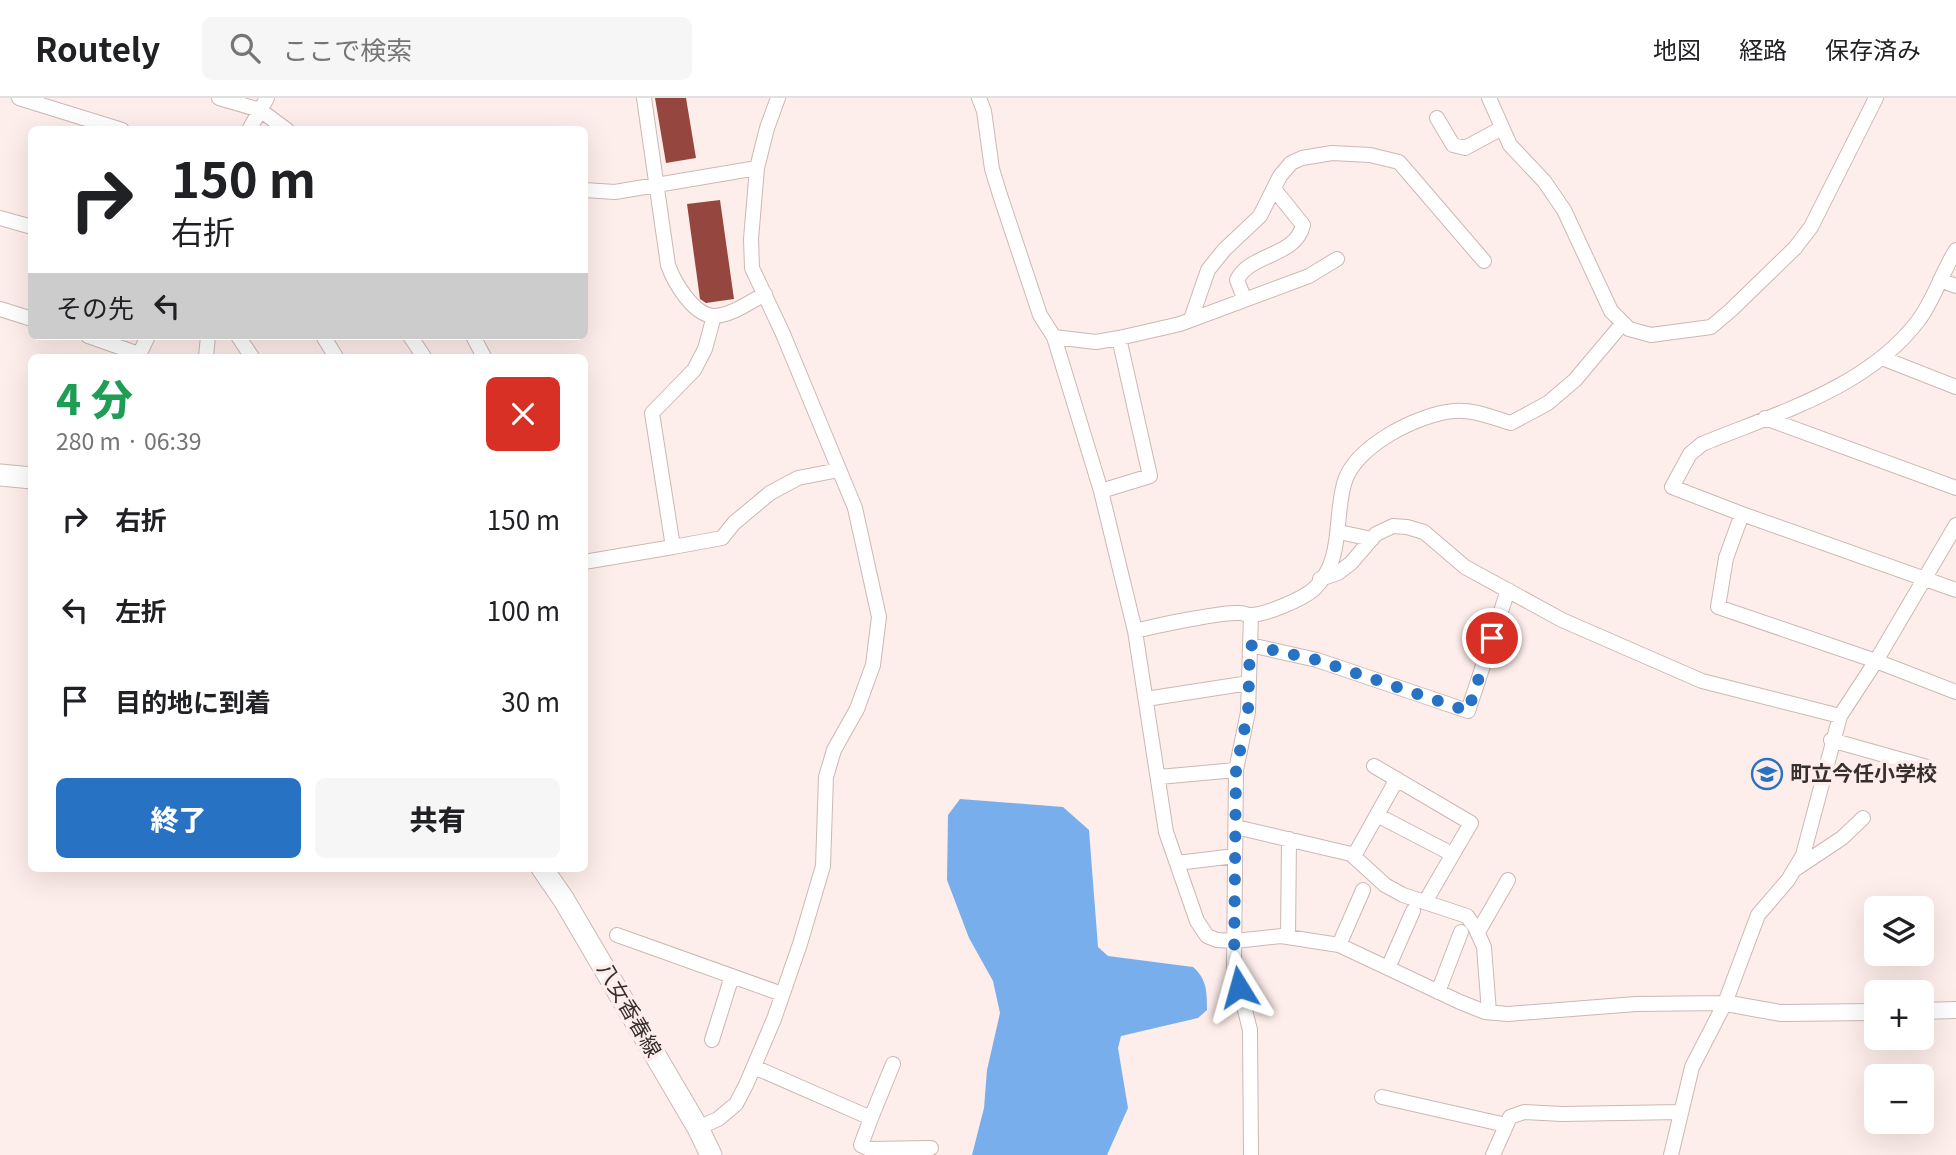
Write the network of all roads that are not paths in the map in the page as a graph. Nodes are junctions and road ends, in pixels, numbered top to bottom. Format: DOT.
graph roads {
  1 [pos="19,98"];
  2 [pos="219,98"];
  3 [pos="644,98"];
  4 [pos="778,98"];
  5 [pos="979,98"];
  6 [pos="1489,98"];
  7 [pos="1876,98"];
  8 [pos="264,104"];
  9 [pos="1437,118"];
  10 [pos="109,126"];
  11 [pos="251,126"];
  12 [pos="283,126"];
  13 [pos="1502,128"];
  14 [pos="757,168"];
  15 [pos="656,186"];
  16 [pos="1274,188"];
  17 [pos="588,190"];
  18 [pos="0,218"];
  19 [pos="28,226"];
  20 [pos="1956,250"];
  21 [pos="1337,258"];
  22 [pos="1484,261"];
  23 [pos="1940,279"];
  24 [pos="1956,286"];
  25 [pos="765,294"];
  26 [pos="1244,298"];
  27 [pos="0,309"];
  28 [pos="714,316"];
  29 [pos="28,318"];
  30 [pos="1191,319"];
  31 [pos="1623,323"];
  32 [pos="1054,337"];
  33 [pos="1119,338"];
  34 [pos="101,340"];
  35 [pos="134,354"];
  36 [pos="1882,358"];
  37 [pos="1956,387"];
  38 [pos="1765,418"];
  39 [pos="839,470"];
  40 [pos="0,475"];
  41 [pos="28,478"];
  42 [pos="1956,488"];
  43 [pos="1101,491"];
  44 [pos="1742,514"];
  45 [pos="1956,525"];
  46 [pos="1339,532"];
  47 [pos="1372,539"];
  48 [pos="673,547"];
  49 [pos="588,561"];
  50 [pos="1321,579"];
  51 [pos="1924,579"];
  52 [pos="1508,590"];
  53 [pos="1956,590"];
  54 [pos="1251,615"];
  55 [pos="1135,631"];
  56 [pos="1250,645"];
  57 [pos="1876,661"];
  58 [pos="1249,683"];
  59 [pos="1956,692"];
  60 [pos="1146,699"];
  61 [pos="1840,716"];
  62 [pos="1832,740"];
  63 [pos="1374,766"];
  64 [pos="1927,767"];
  65 [pos="1236,770"];
  66 [pos="1159,777"];
  67 [pos="1397,779"];
  68 [pos="1377,814"];
  69 [pos="1863,818"];
  70 [pos="1236,827"];
  71 [pos="1289,839"];
  72 [pos="1452,854"];
  73 [pos="1235,856"];
  74 [pos="1354,856"];
  75 [pos="1177,863"];
  76 [pos="1796,869"];
  77 [pos="545,872"];
  78 [pos="1508,880"];
  79 [pos="1363,890"];
  80 [pos="1425,901"];
  81 [pos="1413,911"];
  82 [pos="1461,932"];
  83 [pos="1478,932"];
  84 [pos="617,935"];
  85 [pos="1288,937"];
  86 [pos="1235,941"];
  87 [pos="1339,945"];
  88 [pos="1388,968"];
  89 [pos="732,976"];
  90 [pos="1438,992"];
  91 [pos="782,994"];
  92 [pos="1726,1003"];
  93 [pos="1956,1010"];
  94 [pos="1934,1011"];
  95 [pos="1489,1012"];
  96 [pos="1864,1012"];
  97 [pos="712,1040"];
  98 [pos="893,1064"];
  99 [pos="754,1067"];
  100 [pos="1382,1097"];
  101 [pos="1681,1112"];
  102 [pos="872,1118"];
  103 [pos="1506,1125"];
  104 [pos="698,1128"];
  105 [pos="931,1148"];
  106 [pos="711,1155"];
  107 [pos="1251,1155"];
  108 [pos="1493,1155"];
  109 [pos="1671,1155"];
  1 -- 10 [label="street"];
  2 -- 8 [label="street"];
  3 -- 15 [label="street"];
  4 -- 14 [label="street"];
  5 -- 32 [label="street"];
  6 -- 13 [label="street"];
  7 -- 31 [label="street"];
  8 -- 11 [label="street"];
  8 -- 12 [label="street"];
  9 -- 13 [label="street"];
  13 -- 31 [label="street"];
  14 -- 15 [label="street"];
  14 -- 25 [label="street"];
  15 -- 17 [label="street"];
  15 -- 28 [label="street"];
  16 -- 22 [label="street"];
  16 -- 26 [label="street"];
  16 -- 30 [label="street"];
  18 -- 19 [label="street"];
  20 -- 23 [label="street"];
  21 -- 26 [label="street"];
  23 -- 24 [label="street"];
  23 -- 36 [label="street"];
  25 -- 28 [label="street"];
  25 -- 39 [label="street"];
  26 -- 30 [label="street"];
  27 -- 29 [label="street"];
  28 -- 48 [label="street"];
  30 -- 33 [label="street"];
  31 -- 46 [label="street"];
  32 -- 33 [label="street"];
  32 -- 43 [label="street"];
  33 -- 43 [label="street"];
  34 -- 35 [label="street"];
  36 -- 37 [label="street"];
  36 -- 38 [label="street"];
  38 -- 42 [label="street"];
  38 -- 44 [label="street"];
  39 -- 48 [label="street"];
  39 -- 91 [label="street"];
  40 -- 41 [label="main road"];
  43 -- 55 [label="street"];
  44 -- 51 [label="street"];
  44 -- 57 [label="street"];
  45 -- 51 [label="street"];
  46 -- 47 [label="street"];
  46 -- 50 [label="street"];
  47 -- 50 [label="street"];
  47 -- 52 [label="street"];
  48 -- 49 [label="street"];
  50 -- 54 [label="street"];
  51 -- 53 [label="street"];
  51 -- 57 [label="street"];
  52 -- 56 [label="street"];
  52 -- 61 [label="street"];
  54 -- 55 [label="street"];
  54 -- 56 [label="street"];
  55 -- 60 [label="street"];
  56 -- 58 [label="street"];
  57 -- 59 [label="street"];
  57 -- 61 [label="street"];
  58 -- 60 [label="street"];
  58 -- 65 [label="street"];
  60 -- 66 [label="street"];
  61 -- 62 [label="street"];
  62 -- 64 [label="street"];
  62 -- 76 [label="street"];
  63 -- 67 [label="street"];
  65 -- 66 [label="street"];
  65 -- 70 [label="street"];
  66 -- 75 [label="street"];
  67 -- 68 [label="street"];
  67 -- 72 [label="street"];
  68 -- 72 [label="street"];
  68 -- 74 [label="street"];
  69 -- 76 [label="street"];
  70 -- 71 [label="street"];
  70 -- 73 [label="street"];
  71 -- 74 [label="street"];
  71 -- 85 [label="street"];
  72 -- 80 [label="street"];
  73 -- 75 [label="street"];
  73 -- 86 [label="street"];
  74 -- 80 [label="street"];
  75 -- 86 [label="street"];
  76 -- 92 [label="street"];
  77 -- 104 [label="main road, 八女香春線"];
  78 -- 83 [label="street"];
  79 -- 87 [label="street"];
  80 -- 83 [label="street"];
  81 -- 88 [label="street"];
  82 -- 90 [label="street"];
  83 -- 95 [label="street"];
  84 -- 89 [label="street"];
  85 -- 86 [label="street"];
  85 -- 87 [label="street"];
  86 -- 107 [label="street"];
  87 -- 88 [label="street"];
  88 -- 90 [label="street"];
  89 -- 91 [label="street"];
  89 -- 97 [label="street"];
  90 -- 95 [label="street"];
  91 -- 99 [label="street"];
  92 -- 95 [label="street"];
  92 -- 96 [label="street"];
  92 -- 101 [label="street"];
  93 -- 94 [label="street"];
  98 -- 102 [label="street"];
  99 -- 102 [label="street"];
  99 -- 104 [label="street"];
  100 -- 103 [label="street"];
  101 -- 103 [label="street"];
  101 -- 109 [label="street"];
  102 -- 105 [label="street"];
  103 -- 108 [label="street"];
  104 -- 106 [label="main road, 八女香春線"];
}
